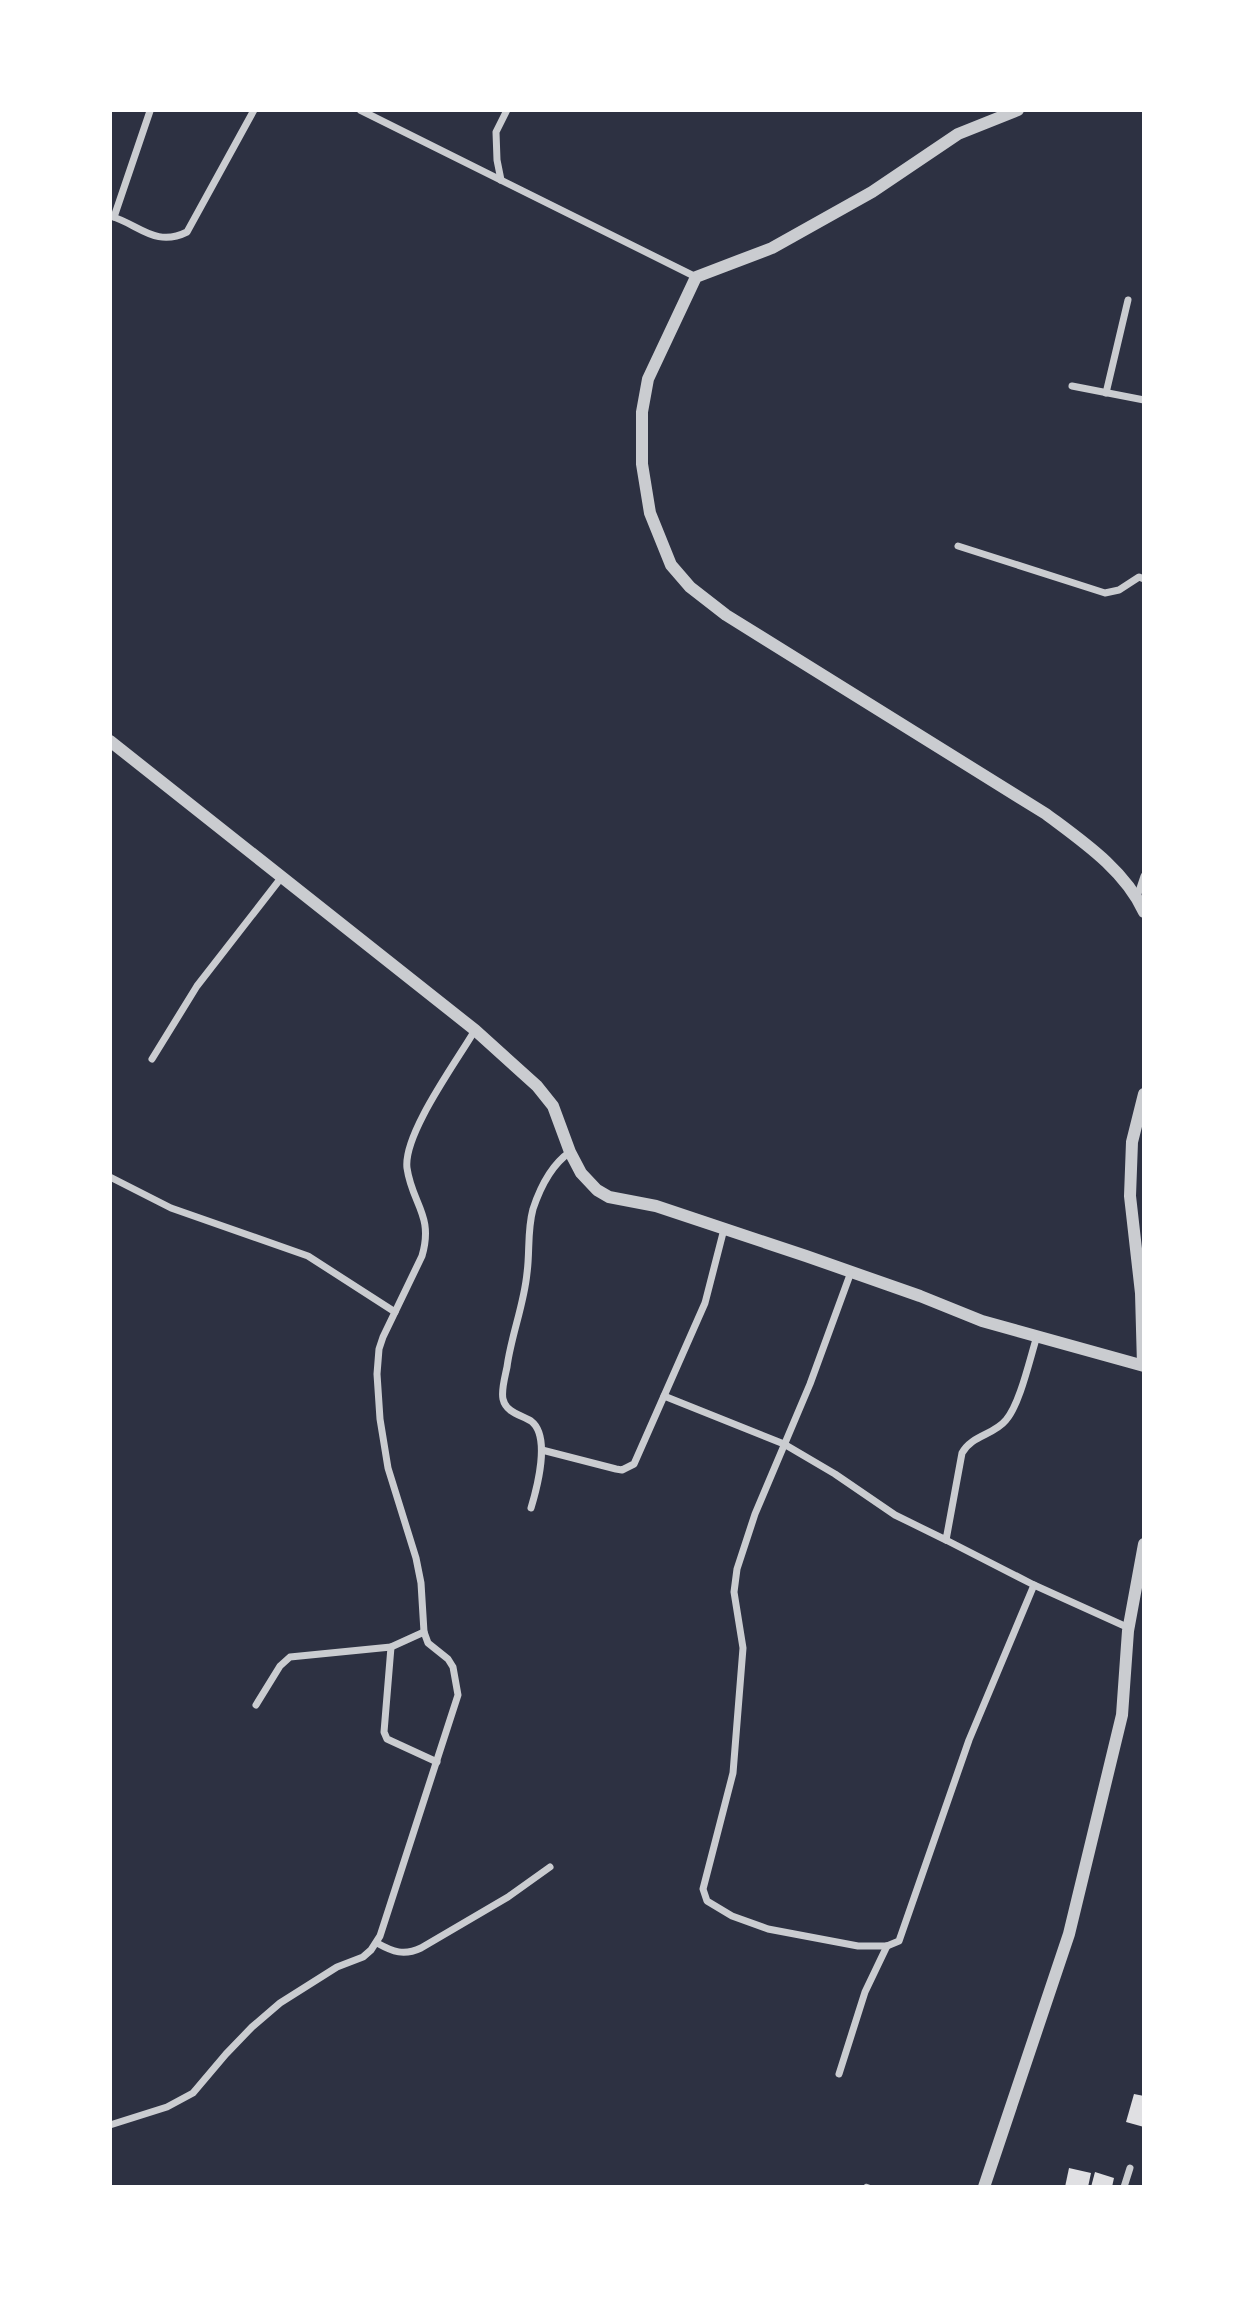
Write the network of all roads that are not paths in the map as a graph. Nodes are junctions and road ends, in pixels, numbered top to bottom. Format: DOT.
graph roads {
  1 [pos="254,110"];
  2 [pos="360,110"];
  3 [pos="507,110"];
  4 [pos="1018,110"];
  5 [pos="150,111"];
  6 [pos="502,180"];
  7 [pos="112,216"];
  8 [pos="696,277"];
  9 [pos="1128,300"];
  10 [pos="1072,386"];
  11 [pos="1106,393"];
  12 [pos="1144,400"];
  13 [pos="958,546"];
  14 [pos="1144,579"];
  15 [pos="110,741"];
  16 [pos="1144,876"];
  17 [pos="281,878"];
  18 [pos="1137,897"];
  19 [pos="1144,912"];
  20 [pos="475,1030"];
  21 [pos="152,1059"];
  22 [pos="1144,1094"];
  23 [pos="570,1152"];
  24 [pos="110,1177"];
  25 [pos="724,1229"];
  26 [pos="851,1272"];
  27 [pos="395,1312"];
  28 [pos="1037,1336"];
  29 [pos="1143,1366"];
  30 [pos="664,1396"];
  31 [pos="784,1444"];
  32 [pos="542,1450"];
  33 [pos="531,1508"];
  34 [pos="946,1541"];
  35 [pos="1144,1544"];
  36 [pos="1034,1585"];
  37 [pos="1129,1628"];
  38 [pos="424,1632"];
  39 [pos="391,1647"];
  40 [pos="256,1705"];
  41 [pos="437,1762"];
  42 [pos="550,1867"];
  43 [pos="377,1943"];
  44 [pos="887,1946"];
  45 [pos="838,2074"];
  46 [pos="110,2125"];
  47 [pos="1130,2168"];
  48 [pos="984,2187"];
  49 [pos="1124,2187"];
  1 -- 7 [label="street"];
  2 -- 6 [label="street"];
  3 -- 6 [label="street"];
  4 -- 8 [label="street"];
  5 -- 7 [label="street"];
  6 -- 8 [label="street"];
  8 -- 18 [label="street"];
  9 -- 11 [label="street"];
  10 -- 11 [label="street"];
  11 -- 12 [label="street"];
  13 -- 14 [label="street"];
  15 -- 17 [label="street"];
  16 -- 18 [label="street"];
  17 -- 20 [label="street"];
  17 -- 21 [label="street"];
  18 -- 19 [label="street"];
  20 -- 23 [label="street"];
  20 -- 27 [label="street"];
  22 -- 29 [label="street"];
  23 -- 25 [label="street"];
  23 -- 32 [label="street"];
  24 -- 27 [label="street"];
  25 -- 26 [label="street"];
  25 -- 30 [label="street"];
  26 -- 28 [label="street"];
  26 -- 31 [label="street"];
  27 -- 38 [label="street"];
  28 -- 29 [label="street"];
  28 -- 34 [label="street"];
  30 -- 31 [label="street"];
  30 -- 32 [label="street"];
  31 -- 34 [label="street"];
  31 -- 44 [label="street"];
  32 -- 33 [label="street"];
  34 -- 36 [label="street"];
  35 -- 37 [label="street"];
  36 -- 37 [label="street"];
  36 -- 44 [label="street"];
  37 -- 48 [label="street"];
  38 -- 39 [label="street"];
  38 -- 41 [label="street"];
  39 -- 40 [label="street"];
  39 -- 41 [label="street"];
  41 -- 43 [label="street"];
  42 -- 43 [label="street"];
  43 -- 46 [label="street"];
  44 -- 45 [label="street"];
  47 -- 49 [label="street"];
}
